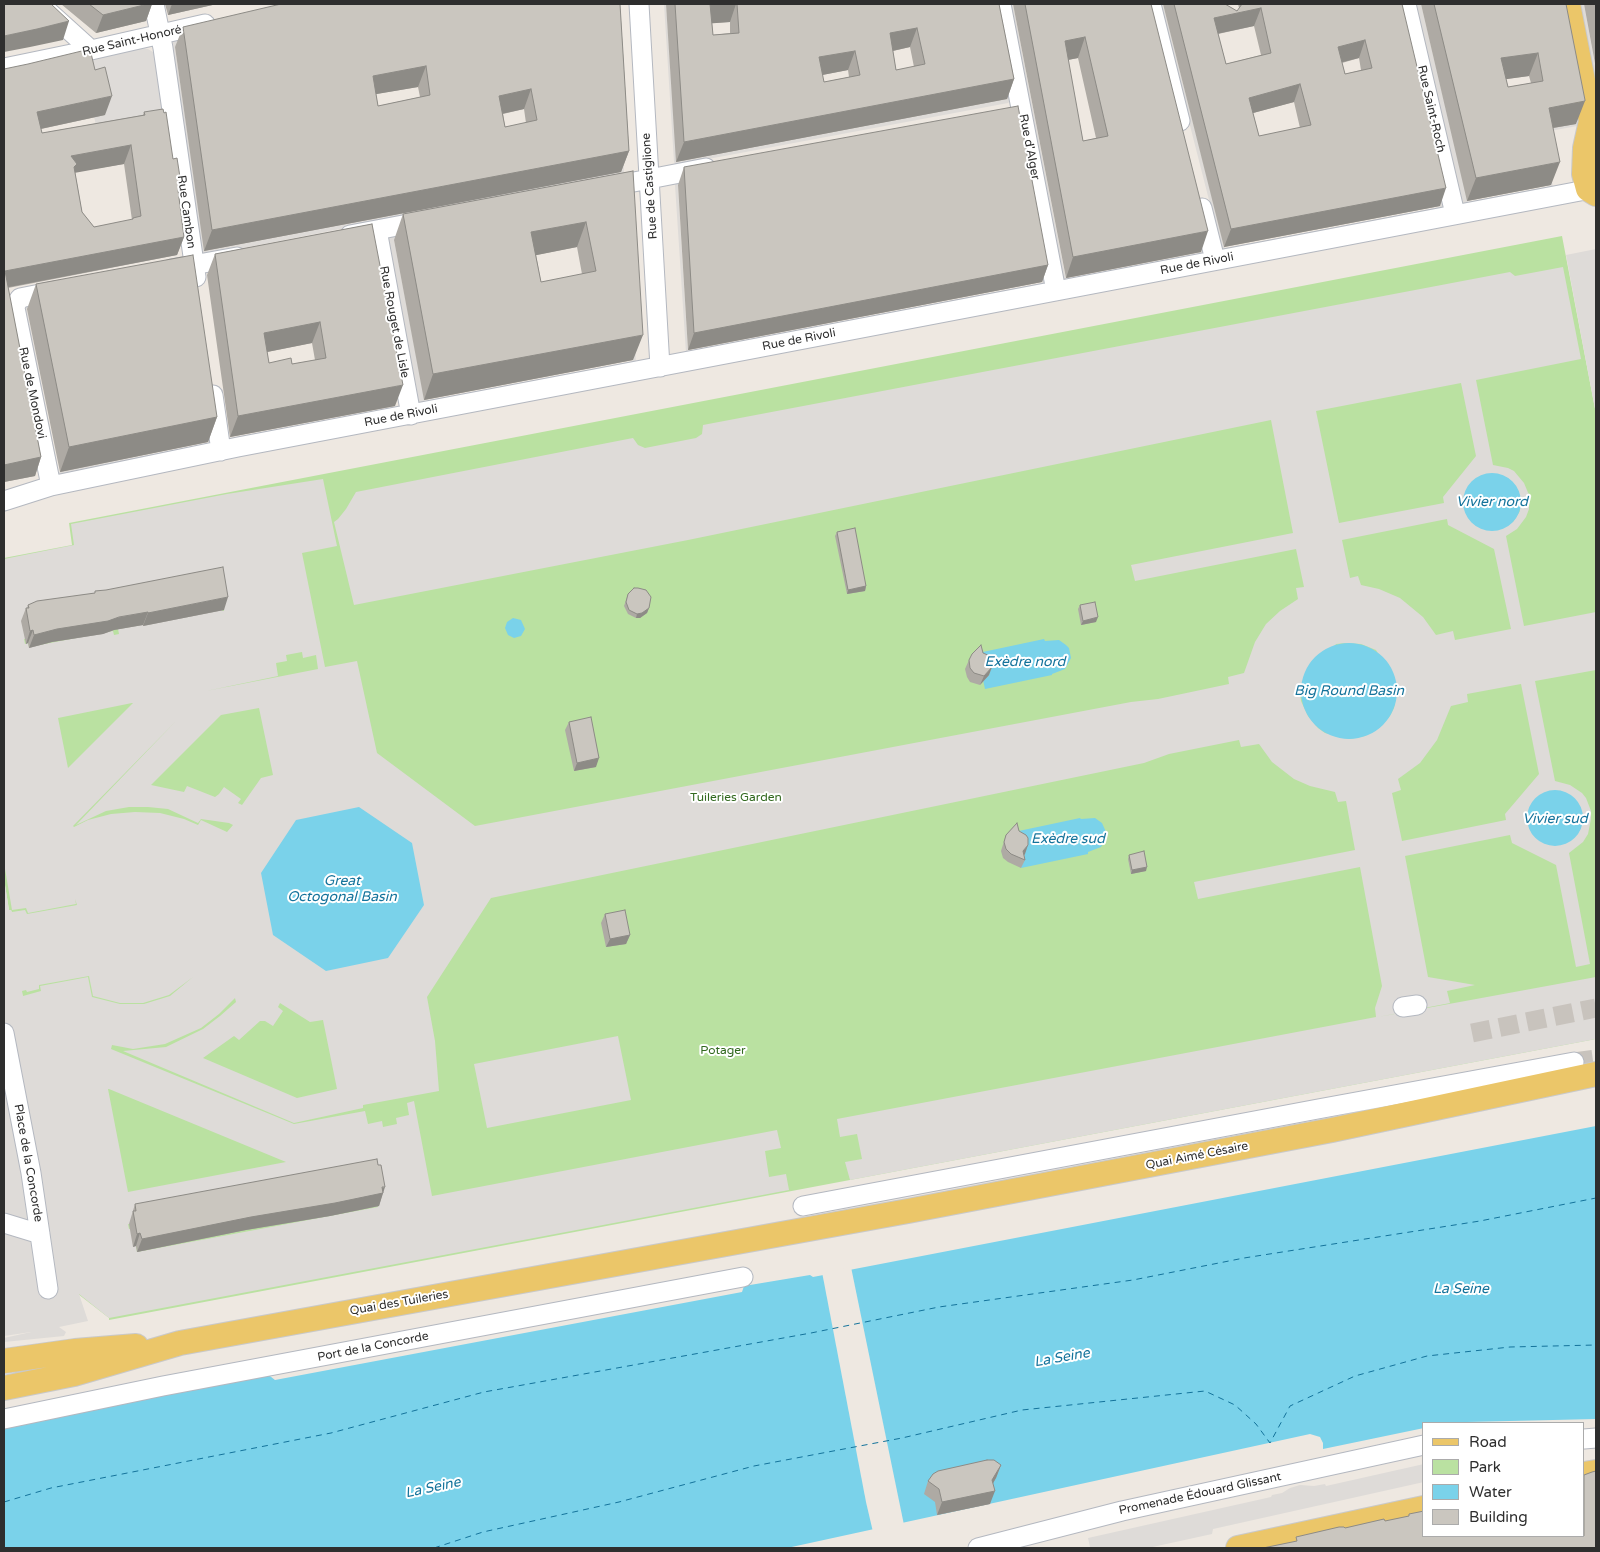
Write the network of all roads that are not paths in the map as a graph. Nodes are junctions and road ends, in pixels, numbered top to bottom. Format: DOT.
graph roads {
  1 [pos="40,4"];
  2 [pos="154,4"];
  3 [pos="639,4"];
  4 [pos="1001,4"];
  5 [pos="1151,4"];
  6 [pos="1406,4"];
  7 [pos="1568,4"];
  8 [pos="221,20"];
  9 [pos="159,35"];
  10 [pos="91,50"];
  11 [pos="4,68"];
  12 [pos="1022,108"];
  13 [pos="1000,112"];
  14 [pos="1593,125"];
  15 [pos="1185,138"];
  16 [pos="720,166"];
  17 [pos="649,179"];
  18 [pos="1196,186"];
  19 [pos="591,190"];
  20 [pos="1594,190"];
  21 [pos="1455,214"];
  22 [pos="439,218"];
  23 [pos="377,230"];
  24 [pos="329,239"];
  25 [pos="253,254"];
  26 [pos="1214,260"];
  27 [pos="194,265"];
  28 [pos="154,272"];
  29 [pos="71,288"];
  30 [pos="1056,291"];
  31 [pos="198,297"];
  32 [pos="660,367"];
  33 [pos="211,382"];
  34 [pos="411,414"];
  35 [pos="221,451"];
  36 [pos="51,486"];
  37 [pos="4,501"];
  38 [pos="4,1033"];
  39 [pos="1574,1062"];
  40 [pos="1596,1074"];
  41 [pos="803,1206"];
  42 [pos="4,1223"];
  43 [pos="797,1231"];
  44 [pos="40,1234"];
  45 [pos="743,1277"];
  46 [pos="48,1289"];
  47 [pos="180,1343"];
  48 [pos="4,1361"];
  49 [pos="4,1388"];
  50 [pos="4,1419"];
  51 [pos="1422,1445"];
  52 [pos="1422,1508"];
  53 [pos="978,1548"];
  54 [pos="1238,1548"];
  1 -- 10 [label="street"];
  2 -- 9 [label="street, Rue Cambon"];
  3 -- 17 [label="street, Rue de Castiglione"];
  4 -- 12 [label="street, Rue d'Alger"];
  5 -- 15 [label="street"];
  6 -- 21 [label="street, Rue Saint-Roch"];
  7 -- 14 [label="main road"];
  8 -- 9 [label="street, Rue Saint-Honoré"];
  9 -- 10 [label="street, Rue Saint-Honoré"];
  9 -- 27 [label="street, Rue Cambon"];
  10 -- 11 [label="street, Rue Saint-Honoré"];
  12 -- 13 [label="street"];
  12 -- 30 [label="street, Rue d'Alger"];
  14 -- 20 [label="main road"];
  16 -- 17 [label="street"];
  17 -- 19 [label="street"];
  17 -- 32 [label="street, Rue de Castiglione"];
  18 -- 26 [label="street"];
  20 -- 21 [label="street, Rue de Rivoli"];
  21 -- 26 [label="street, Rue de Rivoli"];
  22 -- 23 [label="street"];
  23 -- 24 [label="street"];
  23 -- 34 [label="street, Rue Rouget de Lisle"];
  25 -- 27 [label="street"];
  26 -- 30 [label="street, Rue de Rivoli"];
  27 -- 28 [label="street"];
  27 -- 31 [label="street, Rue Cambon"];
  29 -- 36 [label="street, Rue de Mondovi"];
  30 -- 32 [label="street, Rue de Rivoli"];
  32 -- 34 [label="street, Rue de Rivoli"];
  33 -- 35 [label="street"];
  34 -- 35 [label="street, Rue de Rivoli"];
  35 -- 36 [label="street, Rue de Rivoli"];
  36 -- 37 [label="street, Rue de Rivoli"];
  38 -- 44 [label="street, Place de la Concorde"];
  39 -- 41 [label="street, Quai Aimé Césaire"];
  40 -- 43 [label="main road, Quai Aimé Césaire"];
  42 -- 44 [label="street, Place de la Concorde"];
  43 -- 47 [label="main road, Quai des Tuileries"];
  44 -- 46 [label="street, Place de la Concorde"];
  45 -- 50 [label="street, Port de la Concorde"];
  47 -- 48 [label="main road"];
  47 -- 49 [label="main road, Quai des Tuileries"];
  51 -- 53 [label="street, Promenade Édouard Glissant"];
  52 -- 54 [label="main road"];
}
